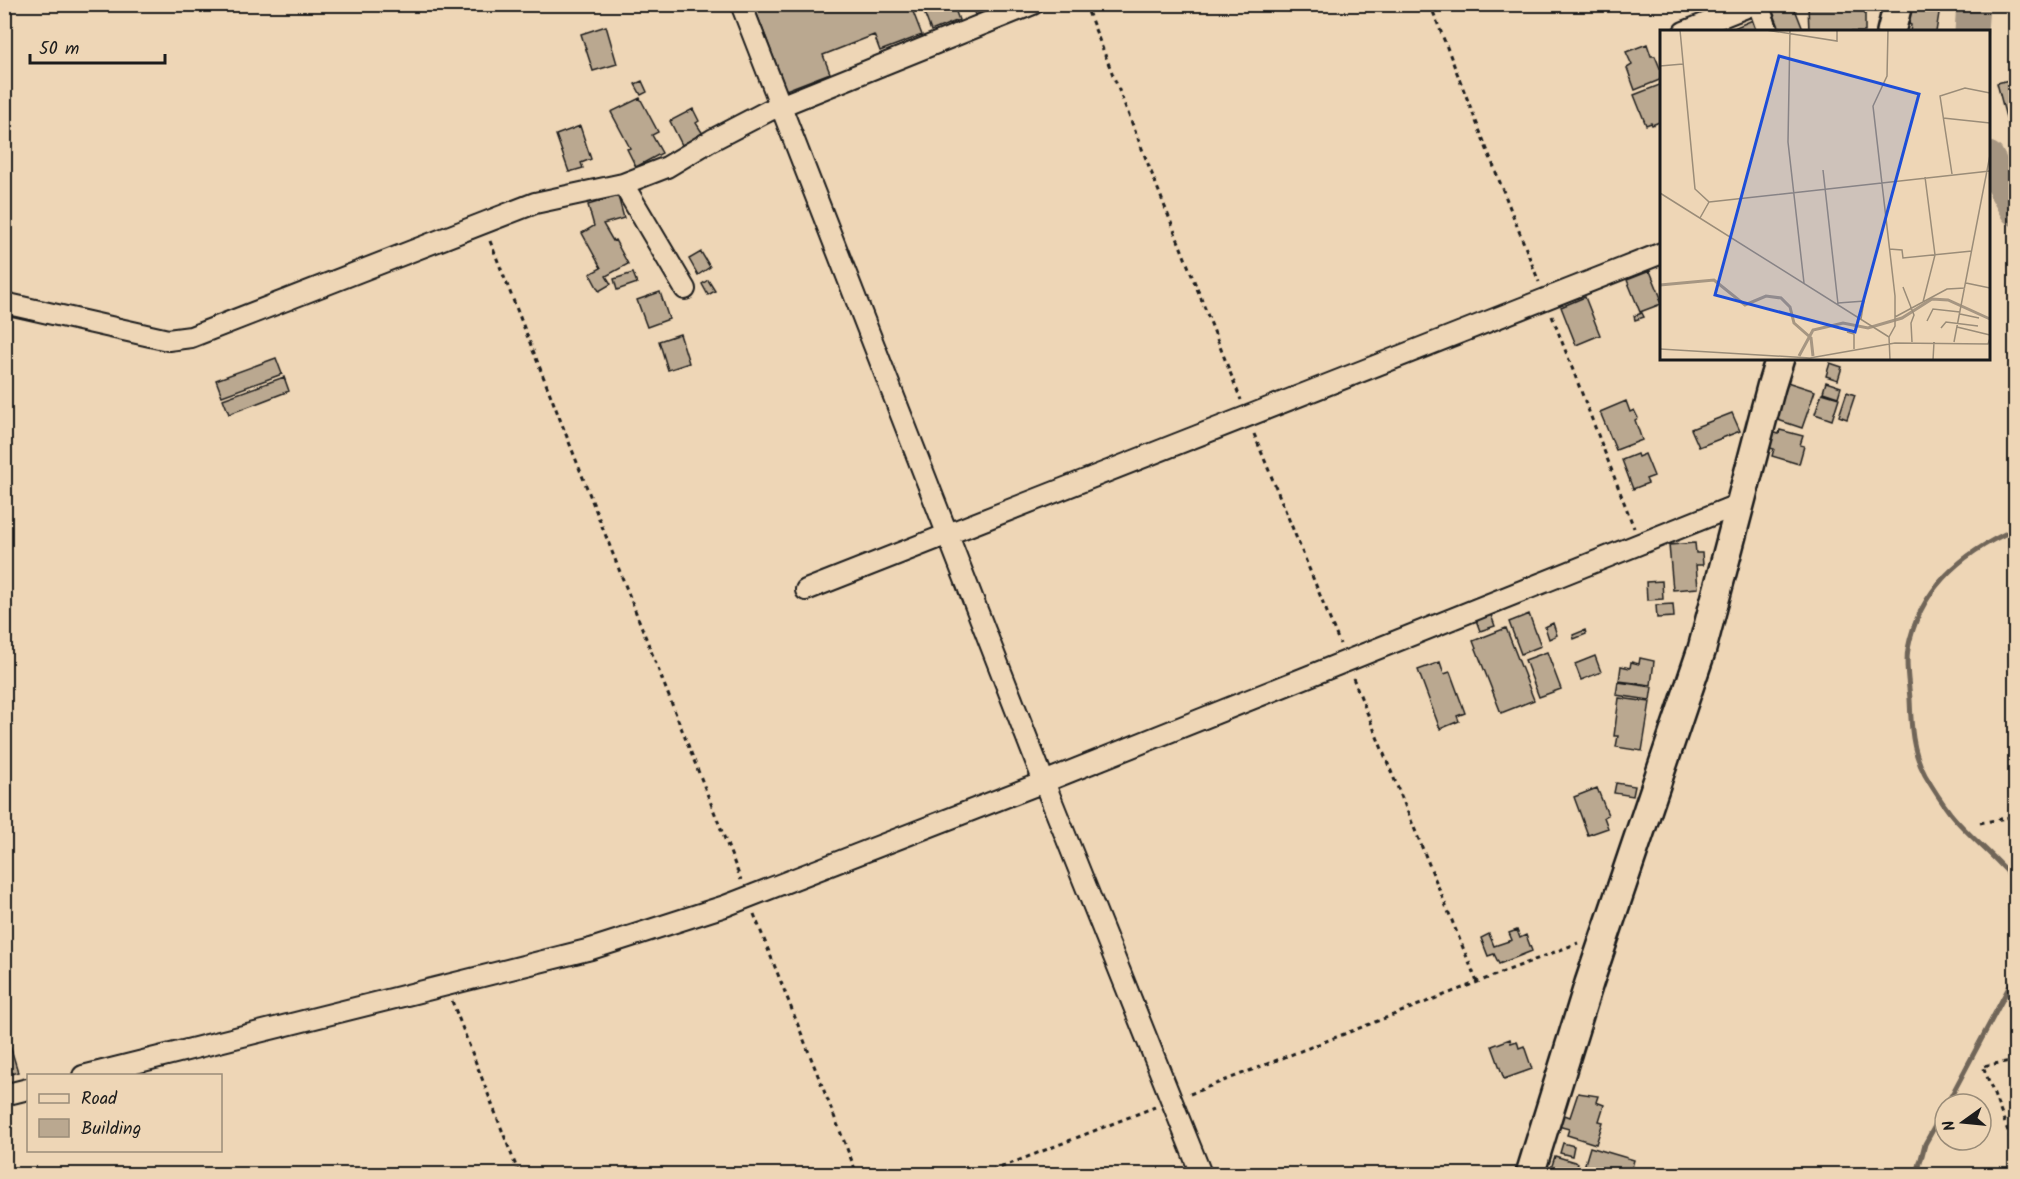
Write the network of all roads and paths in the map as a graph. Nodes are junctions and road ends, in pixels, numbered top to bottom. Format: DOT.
graph roads {
  1 [pos="741,4"];
  2 [pos="1033,4"];
  3 [pos="1085,4"];
  4 [pos="1430,4"];
  5 [pos="1756,4"];
  6 [pos="1898,4"];
  7 [pos="1689,30"];
  8 [pos="1767,30"];
  9 [pos="1892,30"];
  10 [pos="782,106"];
  11 [pos="623,184"];
  12 [pos="483,223"];
  13 [pos="1660,254"];
  14 [pos="685,289"];
  15 [pos="1545,298"];
  16 [pos="4,303"];
  17 [pos="1779,360"];
  18 [pos="1247,416"];
  19 [pos="1742,503"];
  20 [pos="948,534"];
  21 [pos="1640,544"];
  22 [pos="806,590"];
  23 [pos="1346,661"];
  24 [pos="1044,782"];
  25 [pos="2016,816"];
  26 [pos="1980,823"];
  27 [pos="748,897"];
  28 [pos="1606,932"];
  29 [pos="1477,982"];
  30 [pos="446,985"];
  31 [pos="2016,1059"];
  32 [pos="91,1074"];
  33 [pos="27,1089"];
  34 [pos="4,1095"];
  35 [pos="1172,1100"];
  36 [pos="2016,1152"];
  37 [pos="519,1174"];
  38 [pos="857,1174"];
  39 [pos="984,1174"];
  40 [pos="1202,1174"];
  41 [pos="1530,1174"];
  1 -- 10 [label="street"];
  2 -- 10 [label="street"];
  3 -- 18 [label="path"];
  4 -- 15 [label="path"];
  5 -- 7 [label="street"];
  5 -- 8 [label="street"];
  6 -- 9 [label="street"];
  10 -- 11 [label="street"];
  10 -- 20 [label="street"];
  11 -- 12 [label="street"];
  11 -- 14 [label="street"];
  12 -- 16 [label="street"];
  12 -- 27 [label="path"];
  13 -- 15 [label="street"];
  15 -- 18 [label="street"];
  15 -- 21 [label="path"];
  17 -- 19 [label="street"];
  18 -- 20 [label="street"];
  18 -- 23 [label="path"];
  19 -- 21 [label="street"];
  19 -- 28 [label="street"];
  20 -- 22 [label="street"];
  20 -- 24 [label="street"];
  21 -- 23 [label="street"];
  23 -- 24 [label="street"];
  23 -- 29 [label="path"];
  24 -- 27 [label="street"];
  24 -- 35 [label="street"];
  25 -- 26 [label="path"];
  27 -- 30 [label="street"];
  27 -- 38 [label="path"];
  28 -- 29 [label="path"];
  28 -- 41 [label="street"];
  29 -- 35 [label="path"];
  30 -- 32 [label="street"];
  30 -- 37 [label="path"];
  31 -- 36 [label="path"];
  33 -- 34 [label="street"];
  35 -- 39 [label="path"];
  35 -- 40 [label="street"];
}
